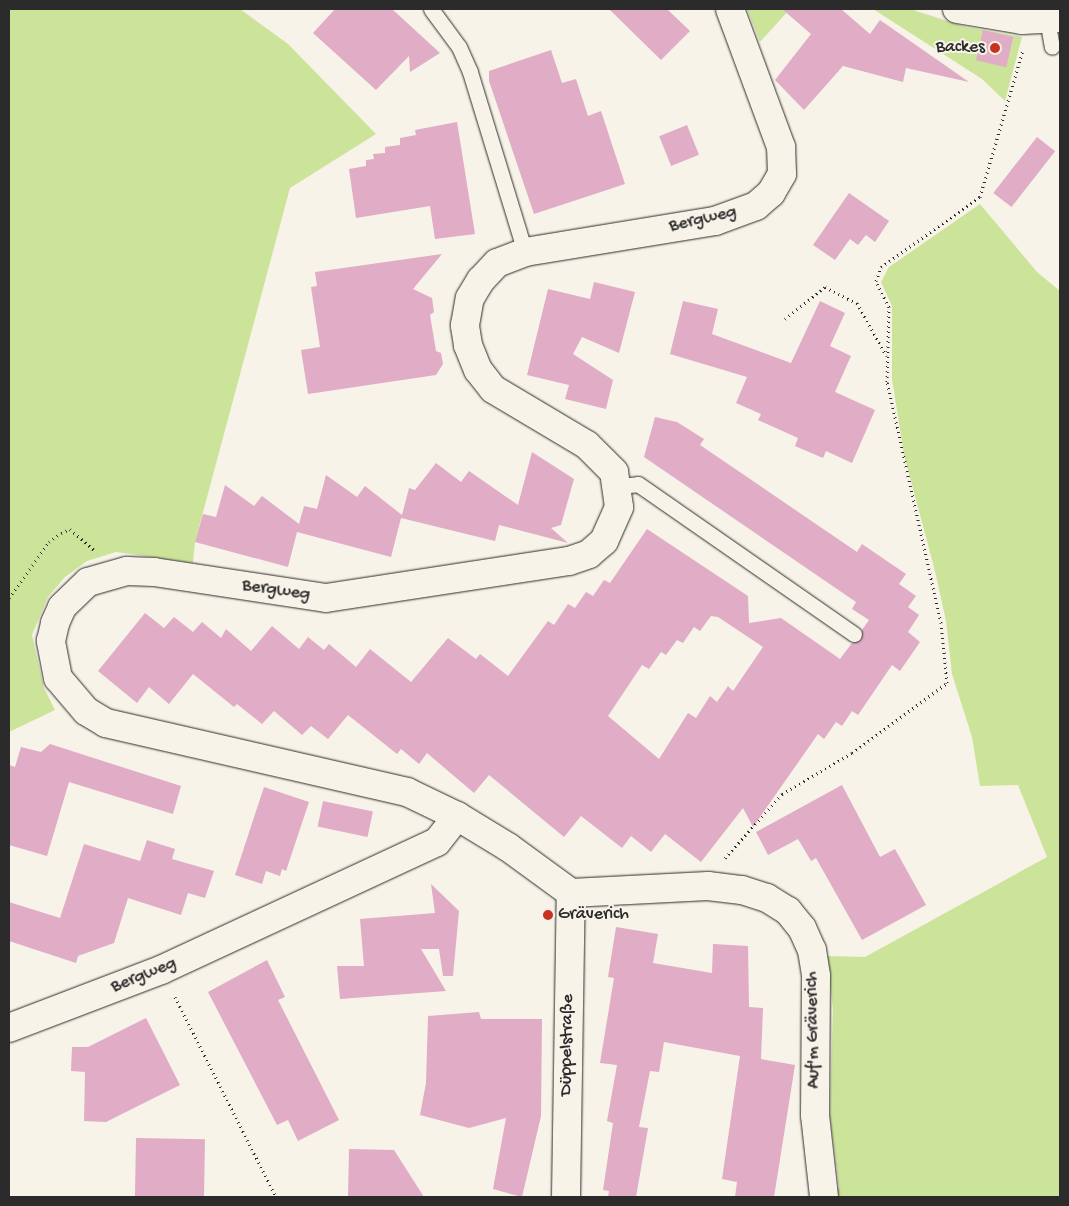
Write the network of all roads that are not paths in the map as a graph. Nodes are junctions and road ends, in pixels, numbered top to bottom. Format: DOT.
graph roads {
  1 [pos="431,9"];
  2 [pos="730,9"];
  3 [pos="957,9"];
  4 [pos="1046,18"];
  5 [pos="1052,47"];
  6 [pos="525,252"];
  7 [pos="617,486"];
  8 [pos="854,634"];
  9 [pos="457,816"];
  10 [pos="571,893"];
  11 [pos="9,1028"];
  12 [pos="566,1197"];
  13 [pos="824,1197"];
  1 -- 6 [label="lane"];
  2 -- 6 [label="street, Bergweg"];
  3 -- 4 [label="street"];
  4 -- 5 [label="lane"];
  6 -- 7 [label="street, Bergweg"];
  7 -- 8 [label="lane"];
  7 -- 9 [label="street, Bergweg"];
  9 -- 10 [label="street, Bergweg"];
  9 -- 11 [label="street, Bergweg"];
  10 -- 12 [label="street, Düppelstraße"];
  10 -- 13 [label="street, Auf'm Gräverich"];
}
